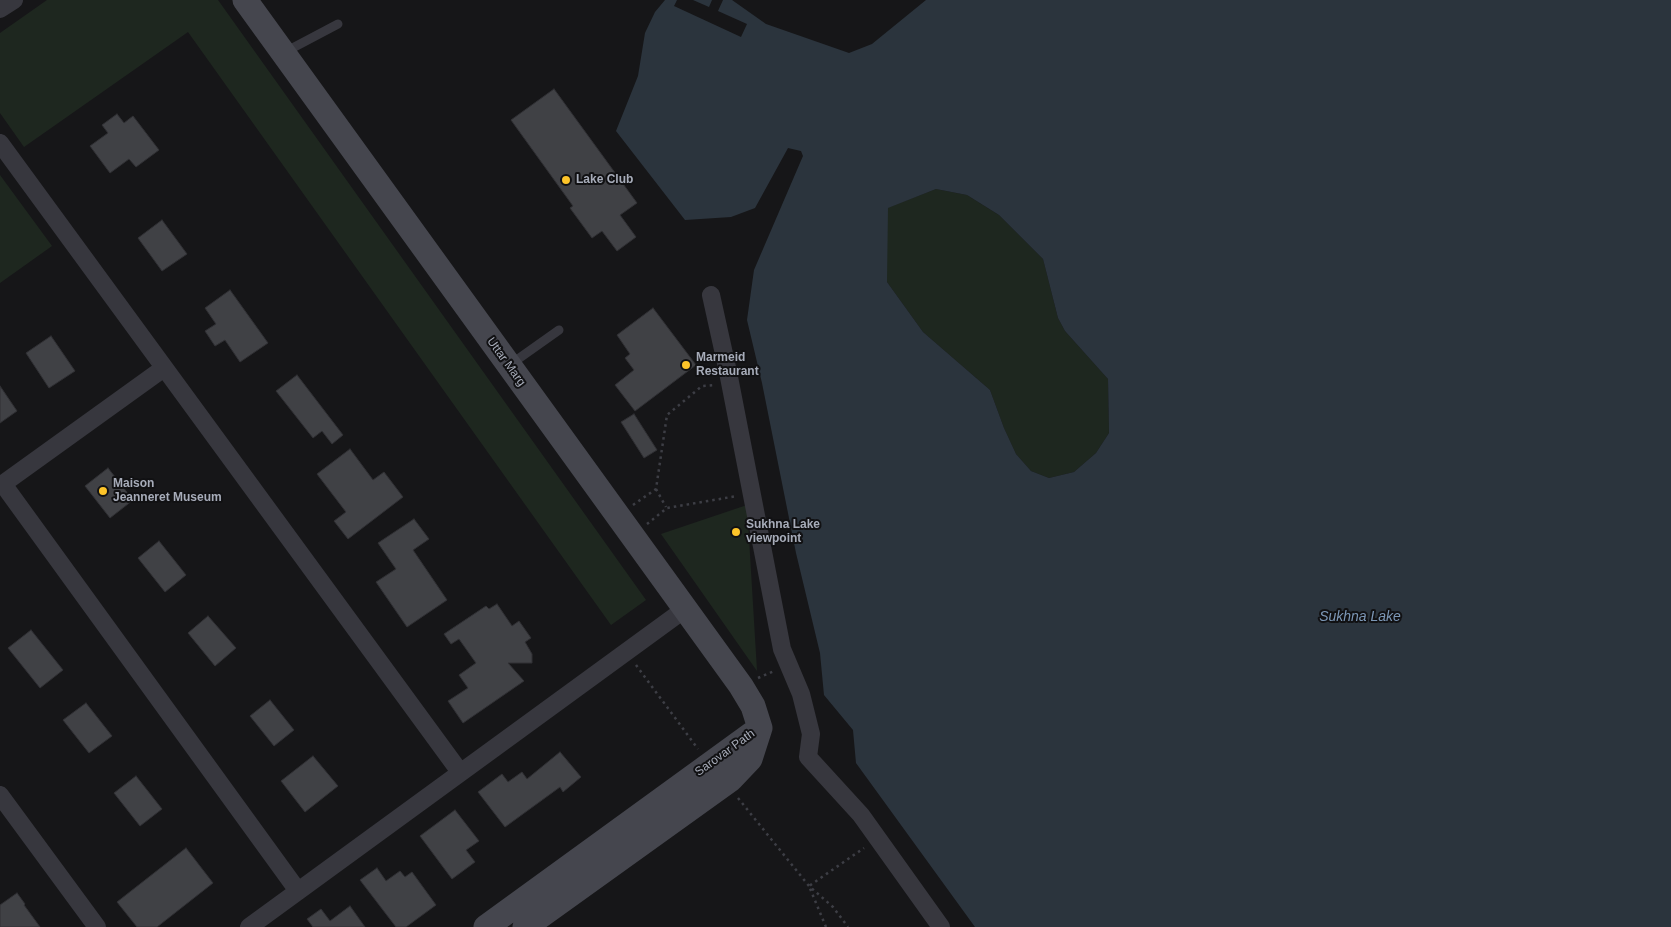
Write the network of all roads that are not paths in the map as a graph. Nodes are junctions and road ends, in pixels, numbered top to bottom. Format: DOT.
graph roads {
  1 [pos="14,0"];
  2 [pos="245,0"];
  3 [pos="0,9"];
  4 [pos="338,24"];
  5 [pos="283,53"];
  6 [pos="0,143"];
  7 [pos="711,295"];
  8 [pos="559,330"];
  9 [pos="509,366"];
  10 [pos="164,368"];
  11 [pos="1,485"];
  12 [pos="685,609"];
  13 [pos="760,728"];
  14 [pos="460,772"];
  15 [pos="0,795"];
  16 [pos="298,891"];
  17 [pos="97,927"];
  18 [pos="249,927"];
  19 [pos="486,927"];
  20 [pos="526,927"];
  21 [pos="941,927"];
  1 -- 3 [label="street"];
  2 -- 5 [label="main road, Uttar Marg"];
  4 -- 5 [label="lane"];
  5 -- 9 [label="main road, Uttar Marg"];
  6 -- 10 [label="street"];
  7 -- 21 [label="street"];
  8 -- 9 [label="lane"];
  9 -- 12 [label="main road, Uttar Marg"];
  10 -- 11 [label="street"];
  10 -- 14 [label="street"];
  11 -- 16 [label="street"];
  12 -- 13 [label="main road, Uttar Marg"];
  12 -- 14 [label="street"];
  13 -- 19 [label="main road, Sarovar Path"];
  13 -- 20 [label="main road, Sarovar Path"];
  14 -- 16 [label="street"];
  15 -- 17 [label="street"];
  16 -- 18 [label="street"];
}
